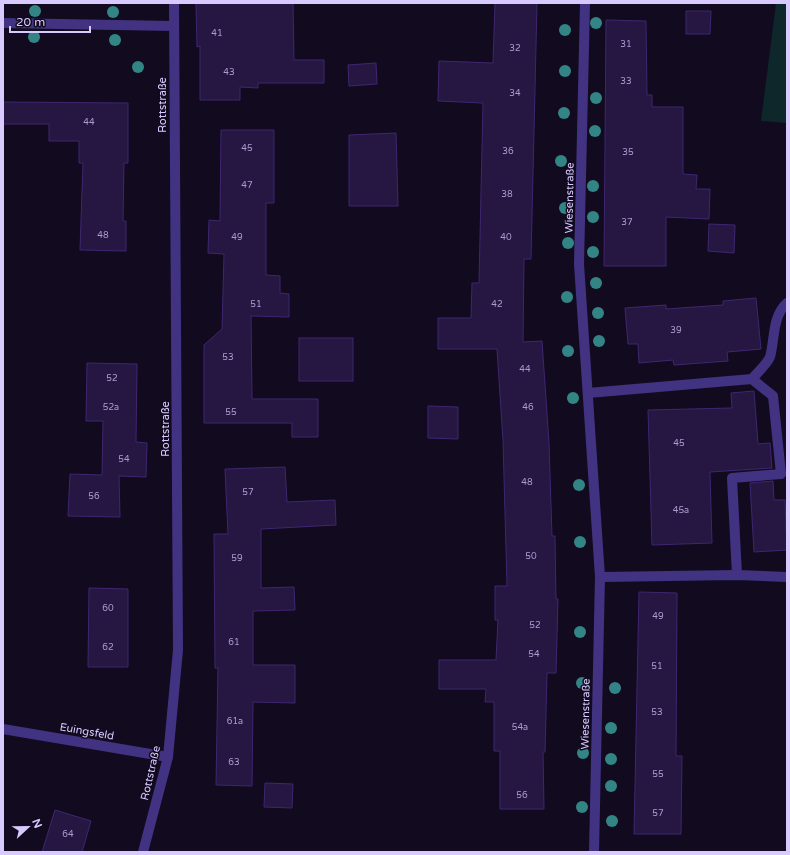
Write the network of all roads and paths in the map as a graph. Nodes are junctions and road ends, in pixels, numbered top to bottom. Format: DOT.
graph roads {
  1 [pos="174,3"];
  2 [pos="585,3"];
  3 [pos="3,23"];
  4 [pos="174,26"];
  5 [pos="787,303"];
  6 [pos="752,379"];
  7 [pos="588,393"];
  8 [pos="782,441"];
  9 [pos="737,575"];
  10 [pos="600,577"];
  11 [pos="787,577"];
  12 [pos="3,729"];
  13 [pos="168,757"];
  14 [pos="143,852"];
  15 [pos="594,852"];
  1 -- 4 [label="street, Rottstraße"];
  2 -- 7 [label="street, Wiesenstraße"];
  3 -- 4 [label="street"];
  4 -- 13 [label="street, Rottstraße"];
  5 -- 6 [label="street"];
  6 -- 7 [label="street"];
  6 -- 8 [label="street"];
  7 -- 10 [label="street, Wiesenstraße"];
  8 -- 9 [label="street"];
  9 -- 10 [label="street"];
  9 -- 11 [label="street"];
  10 -- 15 [label="street, Wiesenstraße"];
  12 -- 13 [label="street, Euingsfeld"];
  13 -- 14 [label="street, Rottstraße"];
}
